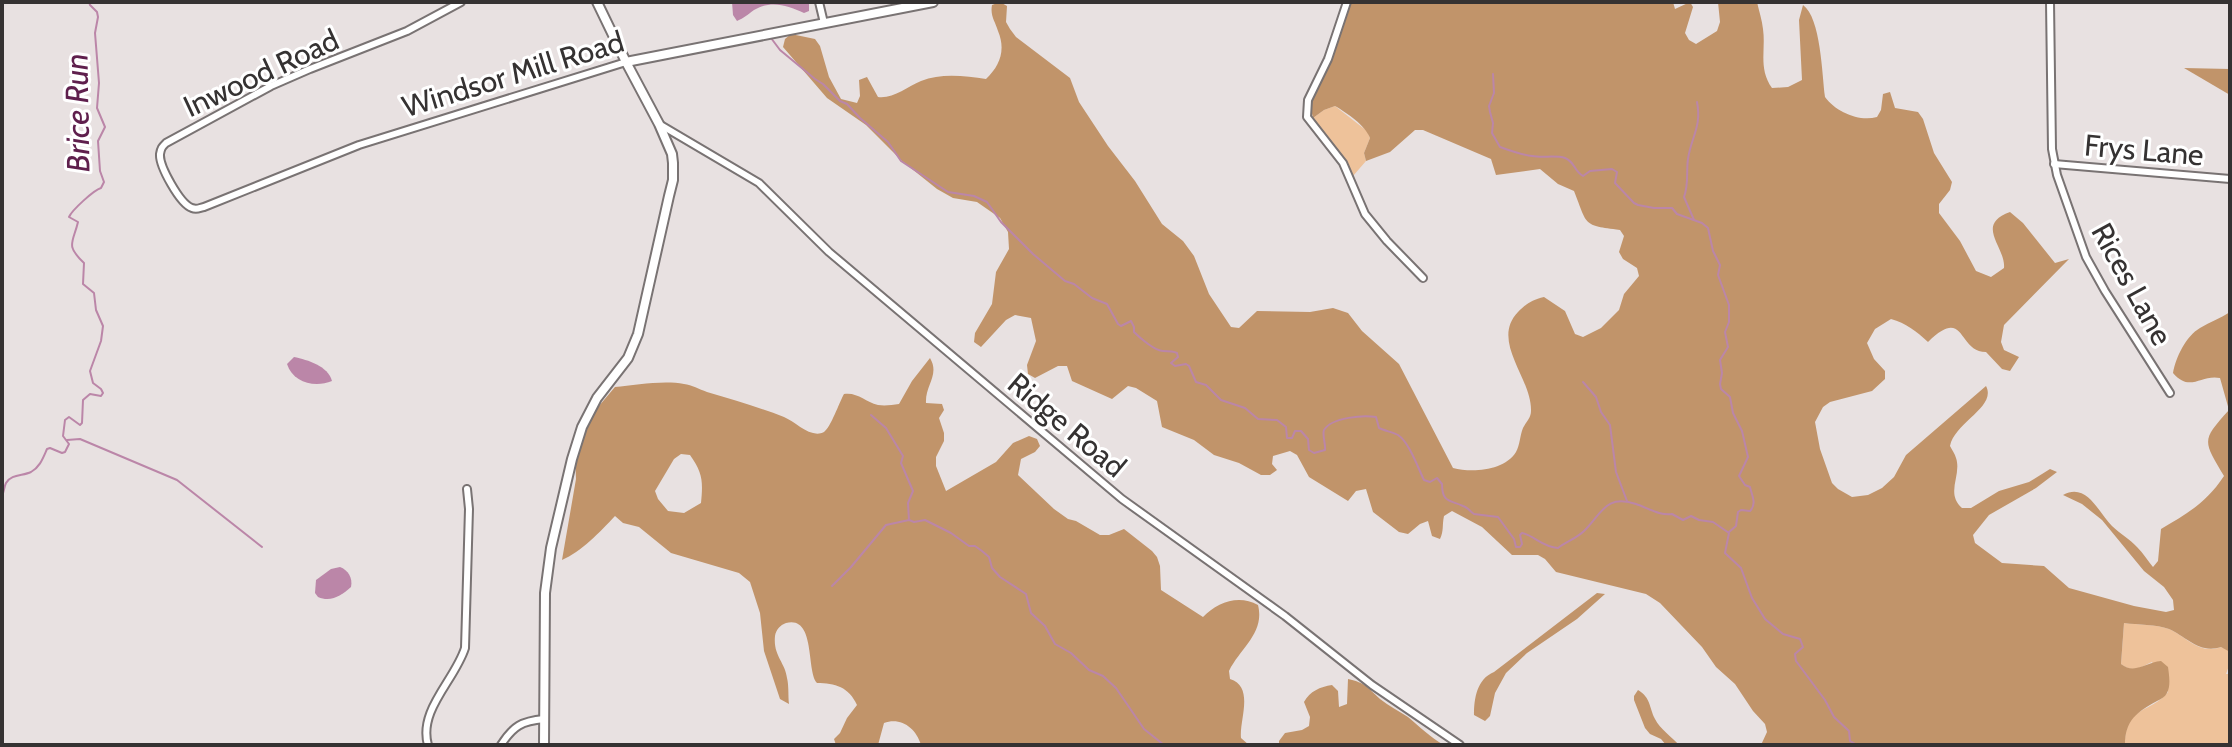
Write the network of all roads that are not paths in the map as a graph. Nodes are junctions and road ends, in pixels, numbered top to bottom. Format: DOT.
graph roads {
  1 [pos="461,2"];
  2 [pos="597,2"];
  3 [pos="819,2"];
  4 [pos="933,2"];
  5 [pos="1347,2"];
  6 [pos="2050,2"];
  7 [pos="824,23"];
  8 [pos="626,62"];
  9 [pos="659,124"];
  10 [pos="166,143"];
  11 [pos="2054,164"];
  12 [pos="2230,179"];
  13 [pos="1423,278"];
  14 [pos="2170,393"];
  15 [pos="467,489"];
  16 [pos="544,719"];
  17 [pos="428,745"];
  18 [pos="501,745"];
  19 [pos="544,745"];
  20 [pos="1460,745"];
  1 -- 10 [label="street, Inwood Road"];
  2 -- 8 [label="main road"];
  3 -- 7 [label="street"];
  4 -- 7 [label="main road, Windsor Mill Road"];
  5 -- 13 [label="street"];
  6 -- 11 [label="street, Rices Lane"];
  7 -- 8 [label="main road, Windsor Mill Road"];
  8 -- 9 [label="main road"];
  8 -- 10 [label="street, Windsor Mill Road"];
  9 -- 16 [label="main road"];
  9 -- 20 [label="street, Ridge Road"];
  11 -- 12 [label="street, Frys Lane"];
  11 -- 14 [label="street, Rices Lane"];
  15 -- 17 [label="street"];
  16 -- 18 [label="street"];
  16 -- 19 [label="main road"];
}
